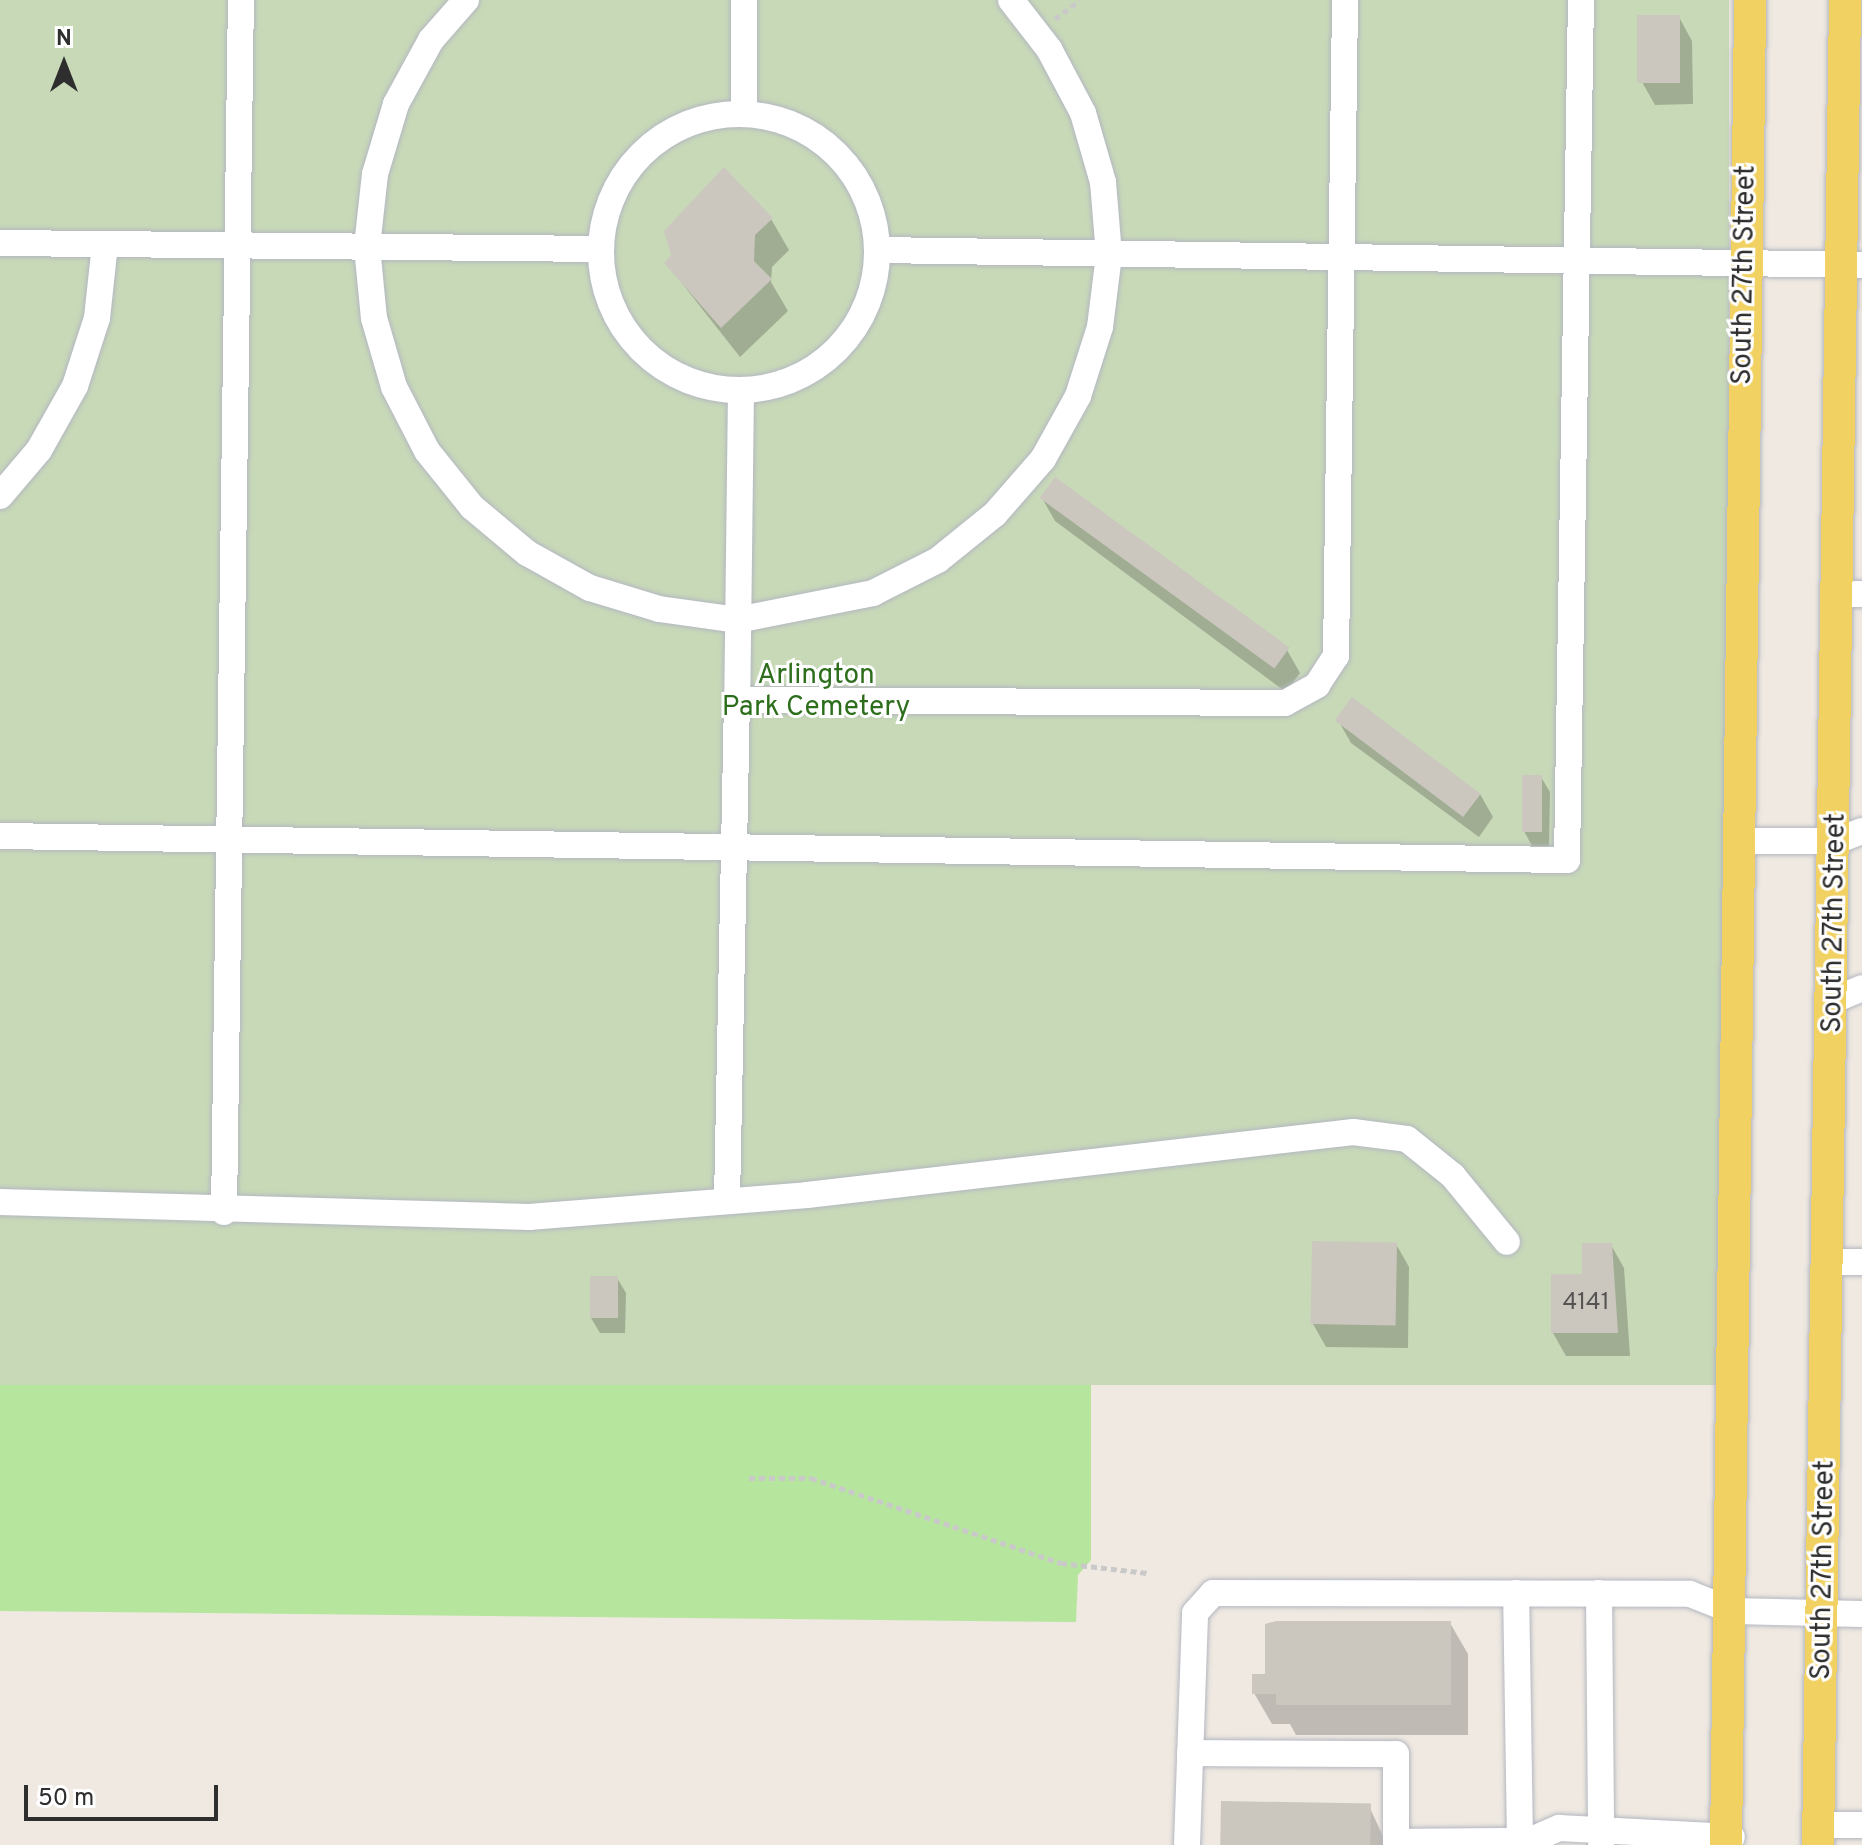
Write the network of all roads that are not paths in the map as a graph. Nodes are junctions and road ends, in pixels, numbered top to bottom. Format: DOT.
graph roads {
  1 [pos="241,0"];
  2 [pos="466,0"];
  3 [pos="744,0"];
  4 [pos="1011,0"];
  5 [pos="1345,0"];
  6 [pos="1581,0"];
  7 [pos="1750,0"];
  8 [pos="1845,0"];
  9 [pos="744,113"];
  10 [pos="1853,136"];
  11 [pos="1852,173"];
  12 [pos="0,243"];
  13 [pos="105,244"];
  14 [pos="237,245"];
  15 [pos="367,247"];
  16 [pos="599,249"];
  17 [pos="878,250"];
  18 [pos="1109,255"];
  19 [pos="1342,259"];
  20 [pos="1577,261"];
  21 [pos="1745,264"];
  22 [pos="1852,266"];
  23 [pos="741,391"];
  24 [pos="1851,455"];
  25 [pos="0,496"];
  26 [pos="1850,594"];
  27 [pos="737,620"];
  28 [pos="737,700"];
  29 [pos="0,836"];
  30 [pos="1849,836"];
  31 [pos="229,838"];
  32 [pos="1739,841"];
  33 [pos="734,847"];
  34 [pos="1853,999"];
  35 [pos="727,1201"];
  36 [pos="0,1202"];
  37 [pos="224,1212"];
  38 [pos="1507,1242"];
  39 [pos="1846,1262"];
  40 [pos="1516,1593"];
  41 [pos="1599,1593"];
  42 [pos="1733,1611"];
  43 [pos="1822,1614"];
  44 [pos="1862,1614"];
  45 [pos="1190,1753"];
  46 [pos="1862,1825"];
  47 [pos="1818,1835"];
  48 [pos="1600,1837"];
  49 [pos="1729,1841"];
  50 [pos="1520,1843"];
  51 [pos="1187,1845"];
  1 -- 14 [label="street"];
  2 -- 15 [label="street"];
  3 -- 9 [label="street"];
  4 -- 18 [label="street"];
  5 -- 19 [label="street"];
  6 -- 20 [label="street"];
  7 -- 21 [label="main road, South 27th Street"];
  8 -- 10 [label="main road, South 27th Street"];
  9 -- 16 [label="street"];
  9 -- 17 [label="street"];
  10 -- 11 [label="main road, South 27th Street"];
  11 -- 22 [label="main road, South 27th Street"];
  12 -- 13 [label="street"];
  13 -- 14 [label="street"];
  13 -- 25 [label="street"];
  14 -- 15 [label="street"];
  14 -- 31 [label="street"];
  15 -- 16 [label="street"];
  15 -- 27 [label="street"];
  16 -- 23 [label="street"];
  17 -- 18 [label="street"];
  17 -- 23 [label="street"];
  18 -- 19 [label="street"];
  18 -- 27 [label="street"];
  19 -- 20 [label="street"];
  19 -- 28 [label="street"];
  20 -- 21 [label="street"];
  20 -- 33 [label="street"];
  21 -- 22 [label="street"];
  21 -- 32 [label="main road, South 27th Street"];
  22 -- 24 [label="main road, South 27th Street"];
  23 -- 27 [label="street"];
  24 -- 26 [label="main road, South 27th Street"];
  26 -- 30 [label="main road, South 27th Street"];
  27 -- 28 [label="street"];
  28 -- 33 [label="street"];
  29 -- 31 [label="street"];
  30 -- 32 [label="street"];
  30 -- 34 [label="main road, South 27th Street"];
  31 -- 33 [label="street"];
  31 -- 37 [label="street"];
  32 -- 42 [label="main road, South 27th Street"];
  33 -- 35 [label="street"];
  34 -- 39 [label="main road, South 27th Street"];
  35 -- 37 [label="street"];
  35 -- 38 [label="street"];
  36 -- 37 [label="street"];
  39 -- 43 [label="main road, South 27th Street"];
  40 -- 41 [label="street"];
  40 -- 45 [label="street"];
  40 -- 50 [label="street"];
  41 -- 42 [label="street"];
  41 -- 48 [label="street"];
  42 -- 43 [label="street"];
  42 -- 49 [label="main road, South 27th Street"];
  43 -- 44 [label="street"];
  43 -- 47 [label="main road, South 27th Street"];
  45 -- 50 [label="street"];
  45 -- 51 [label="street"];
  46 -- 47 [label="street"];
  48 -- 49 [label="street"];
  48 -- 50 [label="street"];
}
